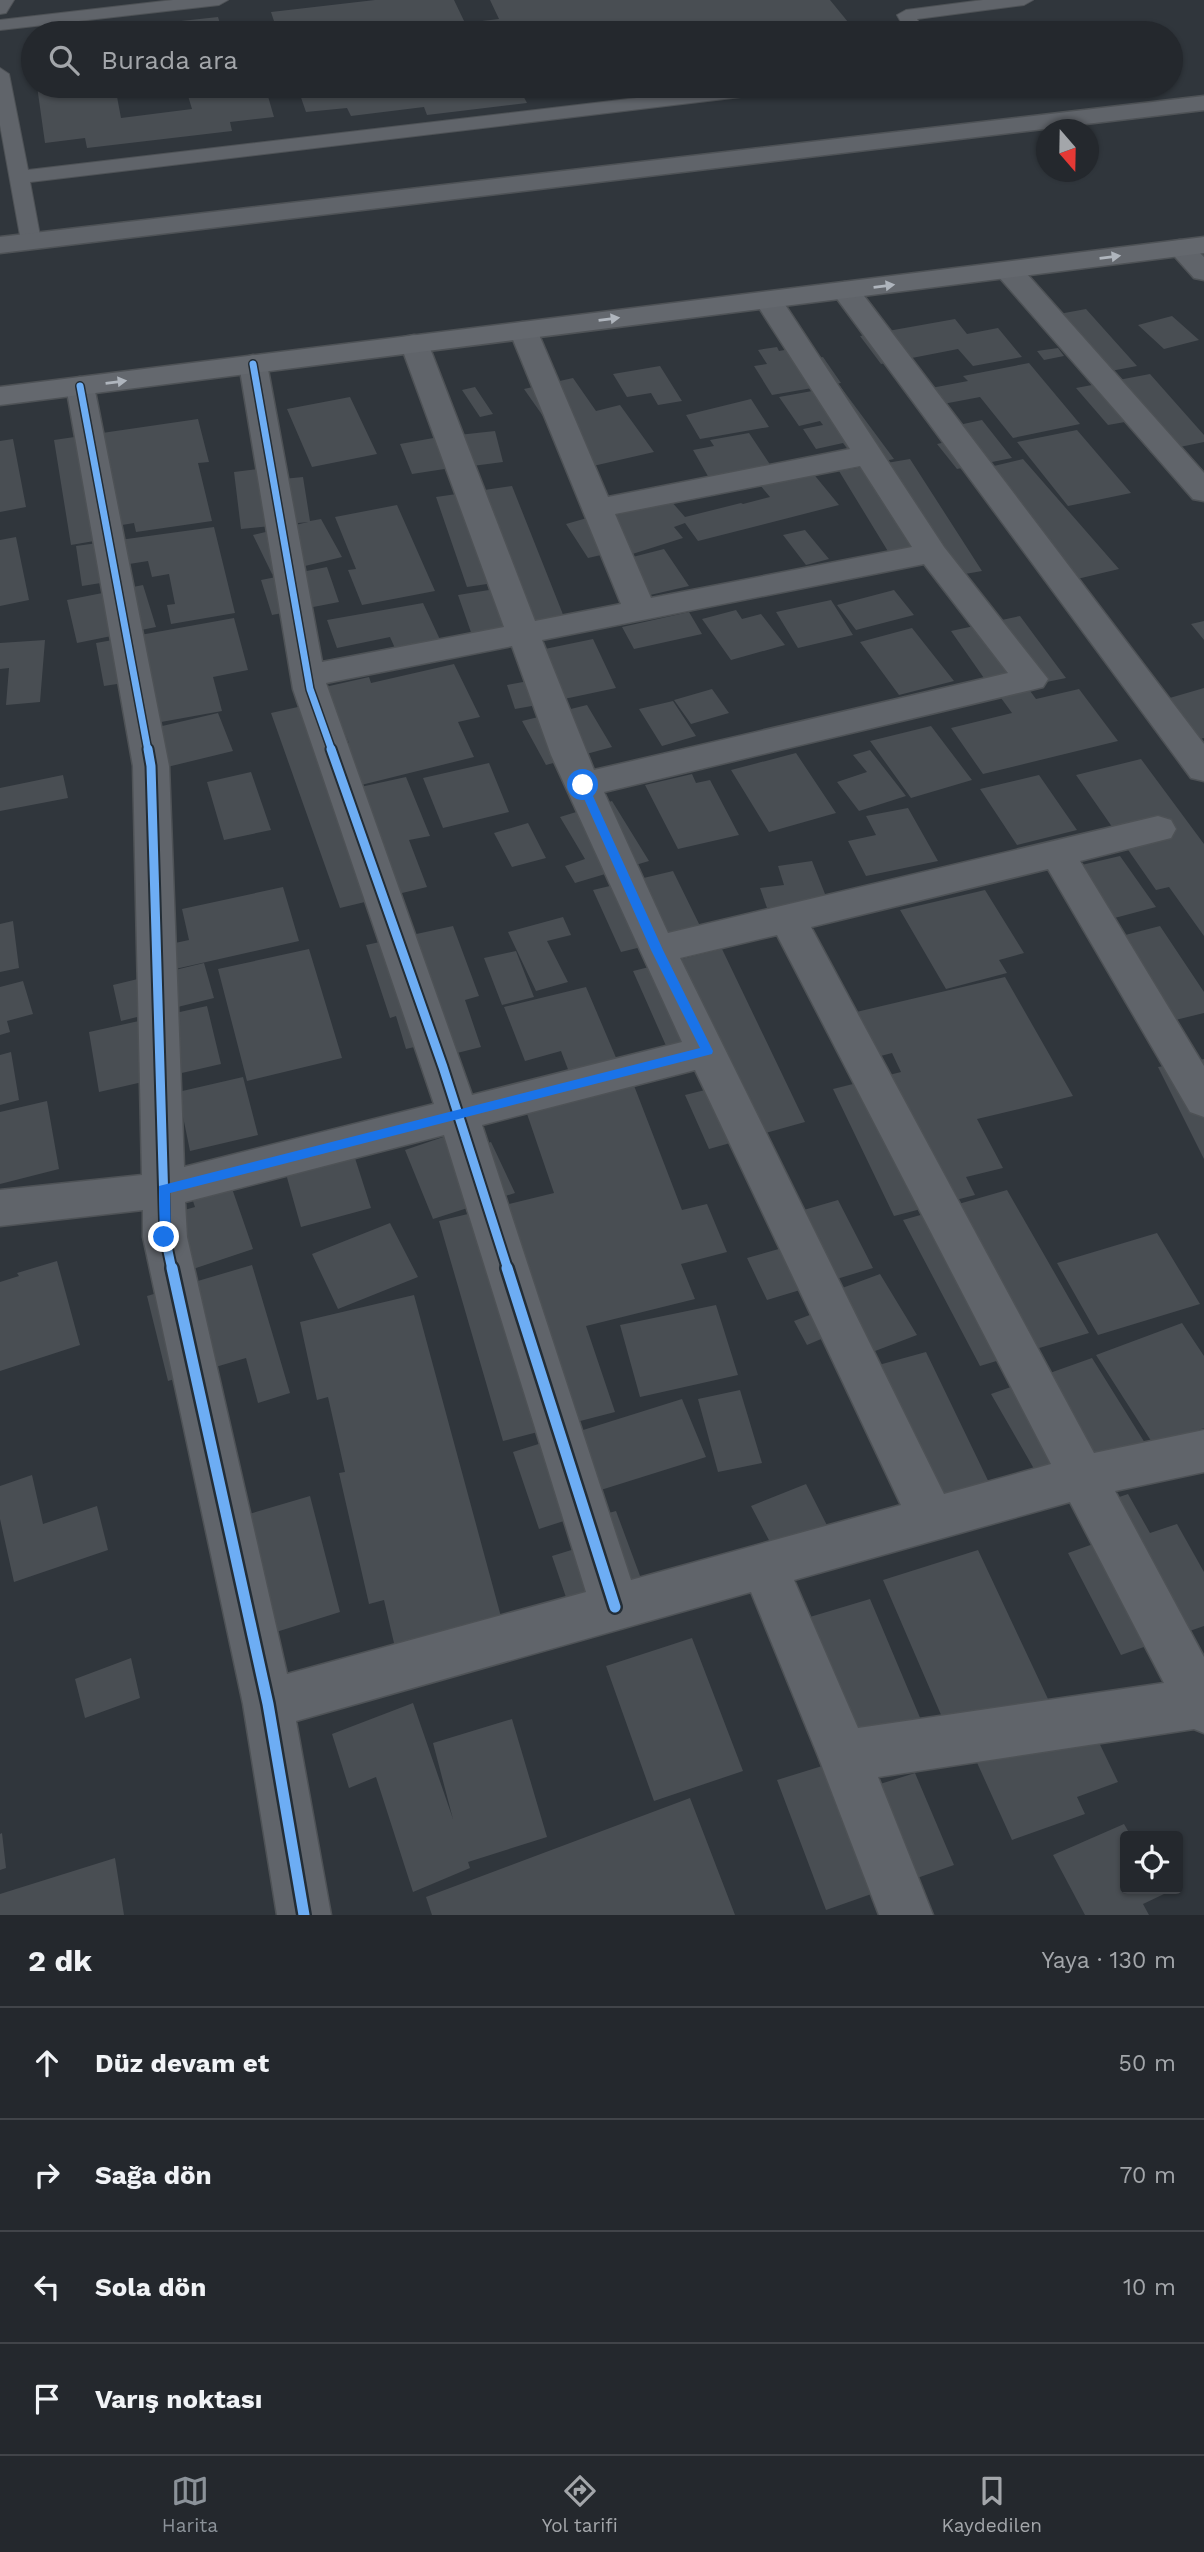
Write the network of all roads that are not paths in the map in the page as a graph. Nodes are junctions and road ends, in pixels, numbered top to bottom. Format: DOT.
graph roads {
  1 [pos="5,0"];
  2 [pos="219,0"];
  3 [pos="1024,0"];
  4 [pos="0,9"];
  5 [pos="35,21"];
  6 [pos="909,21"];
  7 [pos="21,23"];
  8 [pos="0,25"];
  9 [pos="0,74"];
  10 [pos="682,98"];
  11 [pos="1204,103"];
  12 [pos="20,177"];
  13 [pos="1204,225"];
  14 [pos="31,241"];
  15 [pos="0,245"];
  16 [pos="1192,246"];
  17 [pos="1009,271"];
  18 [pos="1204,272"];
  19 [pos="845,290"];
  20 [pos="768,300"];
  21 [pos="523,330"];
  22 [pos="414,344"];
  23 [pos="253,364"];
  24 [pos="0,377"];
  25 [pos="80,386"];
  26 [pos="0,396"];
  27 [pos="868,455"];
  28 [pos="1204,492"];
  29 [pos="597,508"];
  30 [pos="932,553"];
  31 [pos="640,611"];
  32 [pos="523,634"];
  33 [pos="308,676"];
  34 [pos="1204,769"];
  35 [pos="583,785"];
  36 [pos="1158,830"];
  37 [pos="1058,853"];
  38 [pos="787,918"];
  39 [pos="657,950"];
  40 [pos="708,1051"];
  41 [pos="1204,1101"];
  42 [pos="458,1116"];
  43 [pos="163,1190"];
  44 [pos="0,1208"];
  45 [pos="1204,1451"];
  46 [pos="1083,1477"];
  47 [pos="932,1519"];
  48 [pos="764,1566"];
  49 [pos="615,1607"];
  50 [pos="268,1704"];
  51 [pos="1203,1706"];
  52 [pos="844,1756"];
  53 [pos="904,1914"];
  54 [pos="304,1915"];
  1 -- 4 [label="lane"];
  2 -- 5 [label="lane"];
  3 -- 6 [label="lane"];
  7 -- 8 [label="lane"];
  9 -- 12 [label="lane"];
  10 -- 12 [label="lane"];
  11 -- 14 [label="street"];
  12 -- 14 [label="lane"];
  13 -- 24 [label="main road"];
  14 -- 15 [label="street"];
  17 -- 16 [label="main road, one-way"];
  16 -- 18 [label="street"];
  19 -- 17 [label="main road, one-way"];
  17 -- 28 [label="street"];
  19 -- 20 [label="main road"];
  19 -- 34 [label="street"];
  21 -- 20 [label="main road, one-way"];
  20 -- 27 [label="street"];
  21 -- 22 [label="main road"];
  21 -- 29 [label="street"];
  22 -- 23 [label="main road"];
  22 -- 32 [label="street"];
  25 -- 23 [label="main road, one-way"];
  23 -- 33 [label="street"];
  25 -- 26 [label="main road"];
  25 -- 43 [label="street"];
  27 -- 29 [label="street"];
  27 -- 30 [label="street"];
  29 -- 31 [label="street"];
  30 -- 31 [label="street"];
  30 -- 35 [label="street"];
  31 -- 32 [label="street"];
  32 -- 33 [label="street"];
  32 -- 35 [label="street"];
  33 -- 42 [label="street"];
  35 -- 39 [label="street"];
  36 -- 37 [label="street"];
  37 -- 38 [label="street"];
  37 -- 41 [label="street"];
  38 -- 39 [label="street"];
  38 -- 46 [label="street"];
  39 -- 40 [label="street"];
  40 -- 42 [label="street"];
  40 -- 47 [label="street"];
  42 -- 43 [label="street"];
  42 -- 49 [label="street"];
  43 -- 44 [label="street"];
  43 -- 50 [label="street"];
  45 -- 46 [label="street"];
  46 -- 47 [label="street"];
  46 -- 51 [label="street"];
  47 -- 48 [label="street"];
  48 -- 49 [label="street"];
  48 -- 52 [label="street"];
  49 -- 50 [label="street"];
  50 -- 54 [label="street"];
  51 -- 52 [label="street"];
  52 -- 53 [label="street"];
}
